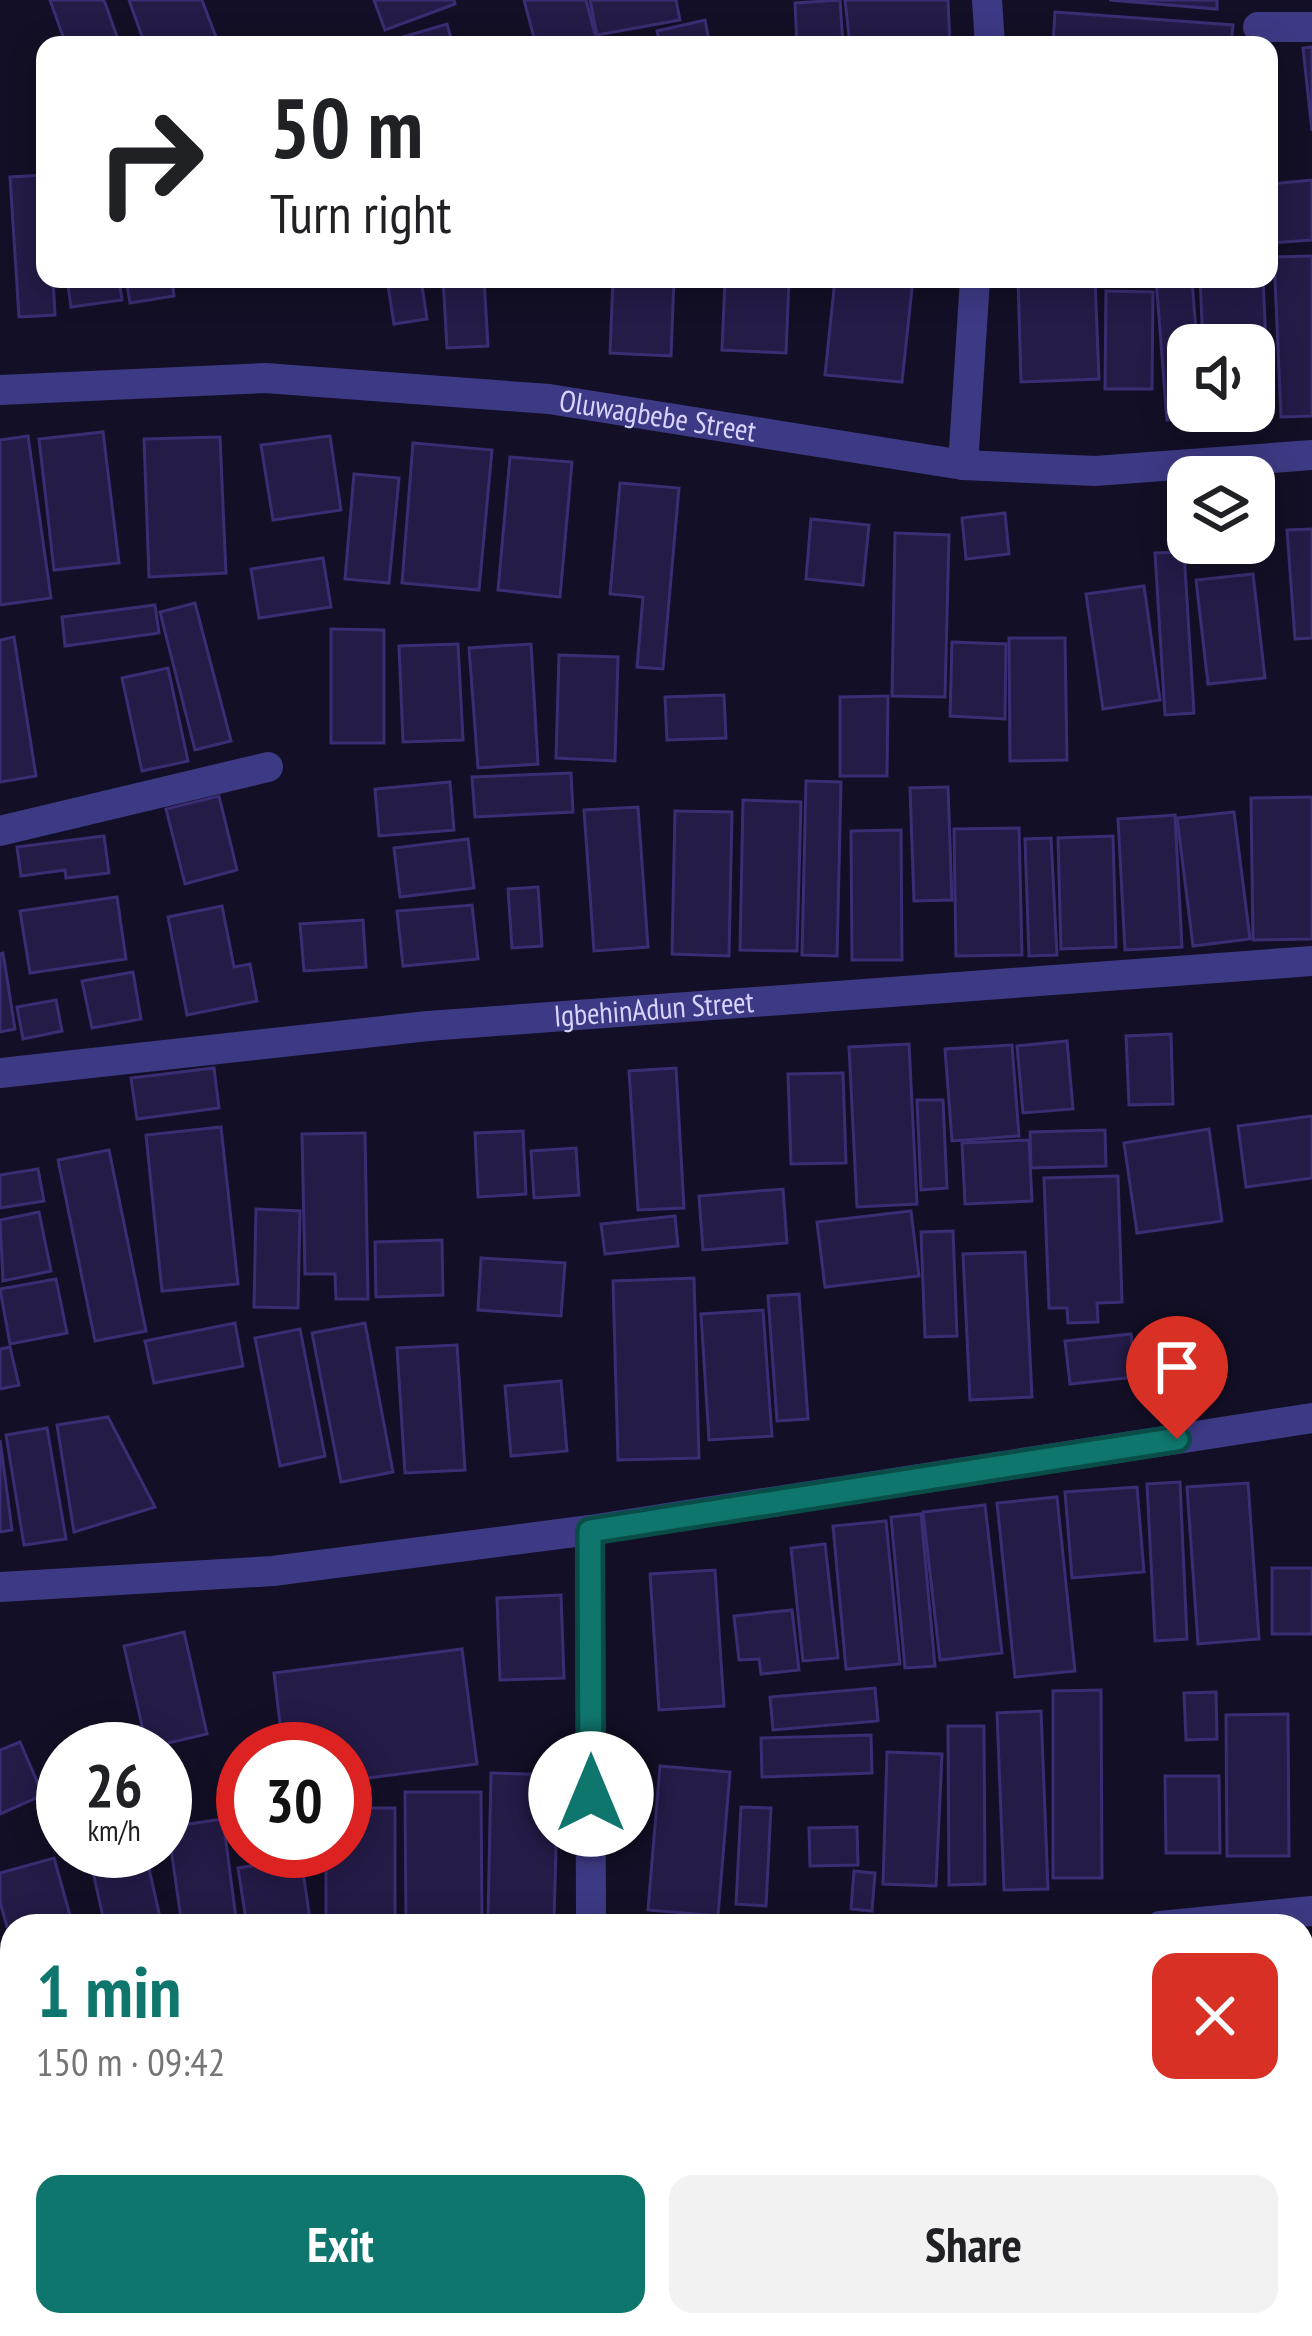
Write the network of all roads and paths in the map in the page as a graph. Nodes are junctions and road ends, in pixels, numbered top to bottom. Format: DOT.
graph roads {
  1 [pos="987,0"];
  2 [pos="1258,26"];
  3 [pos="1312,27"];
  4 [pos="989,36"];
  5 [pos="974,288"];
  6 [pos="0,390"];
  7 [pos="1312,455"];
  8 [pos="963,465"];
  9 [pos="268,767"];
  10 [pos="0,831"];
  11 [pos="1312,961"];
  12 [pos="0,1073"];
  13 [pos="1312,1418"];
  14 [pos="590,1531"];
  15 [pos="0,1587"];
  16 [pos="1312,1911"];
  17 [pos="591,1914"];
  18 [pos="1282,1914"];
  1 -- 4 [label="street"];
  2 -- 3 [label="street"];
  5 -- 8 [label="street"];
  6 -- 8 [label="street, Oluwagbebe Street"];
  7 -- 8 [label="street, Oluwagbebe Street"];
  9 -- 10 [label="street"];
  11 -- 12 [label="street, IgbehinAdun Street"];
  13 -- 14 [label="street"];
  14 -- 15 [label="street"];
  14 -- 17 [label="street"];
  16 -- 18 [label="street"];
}
